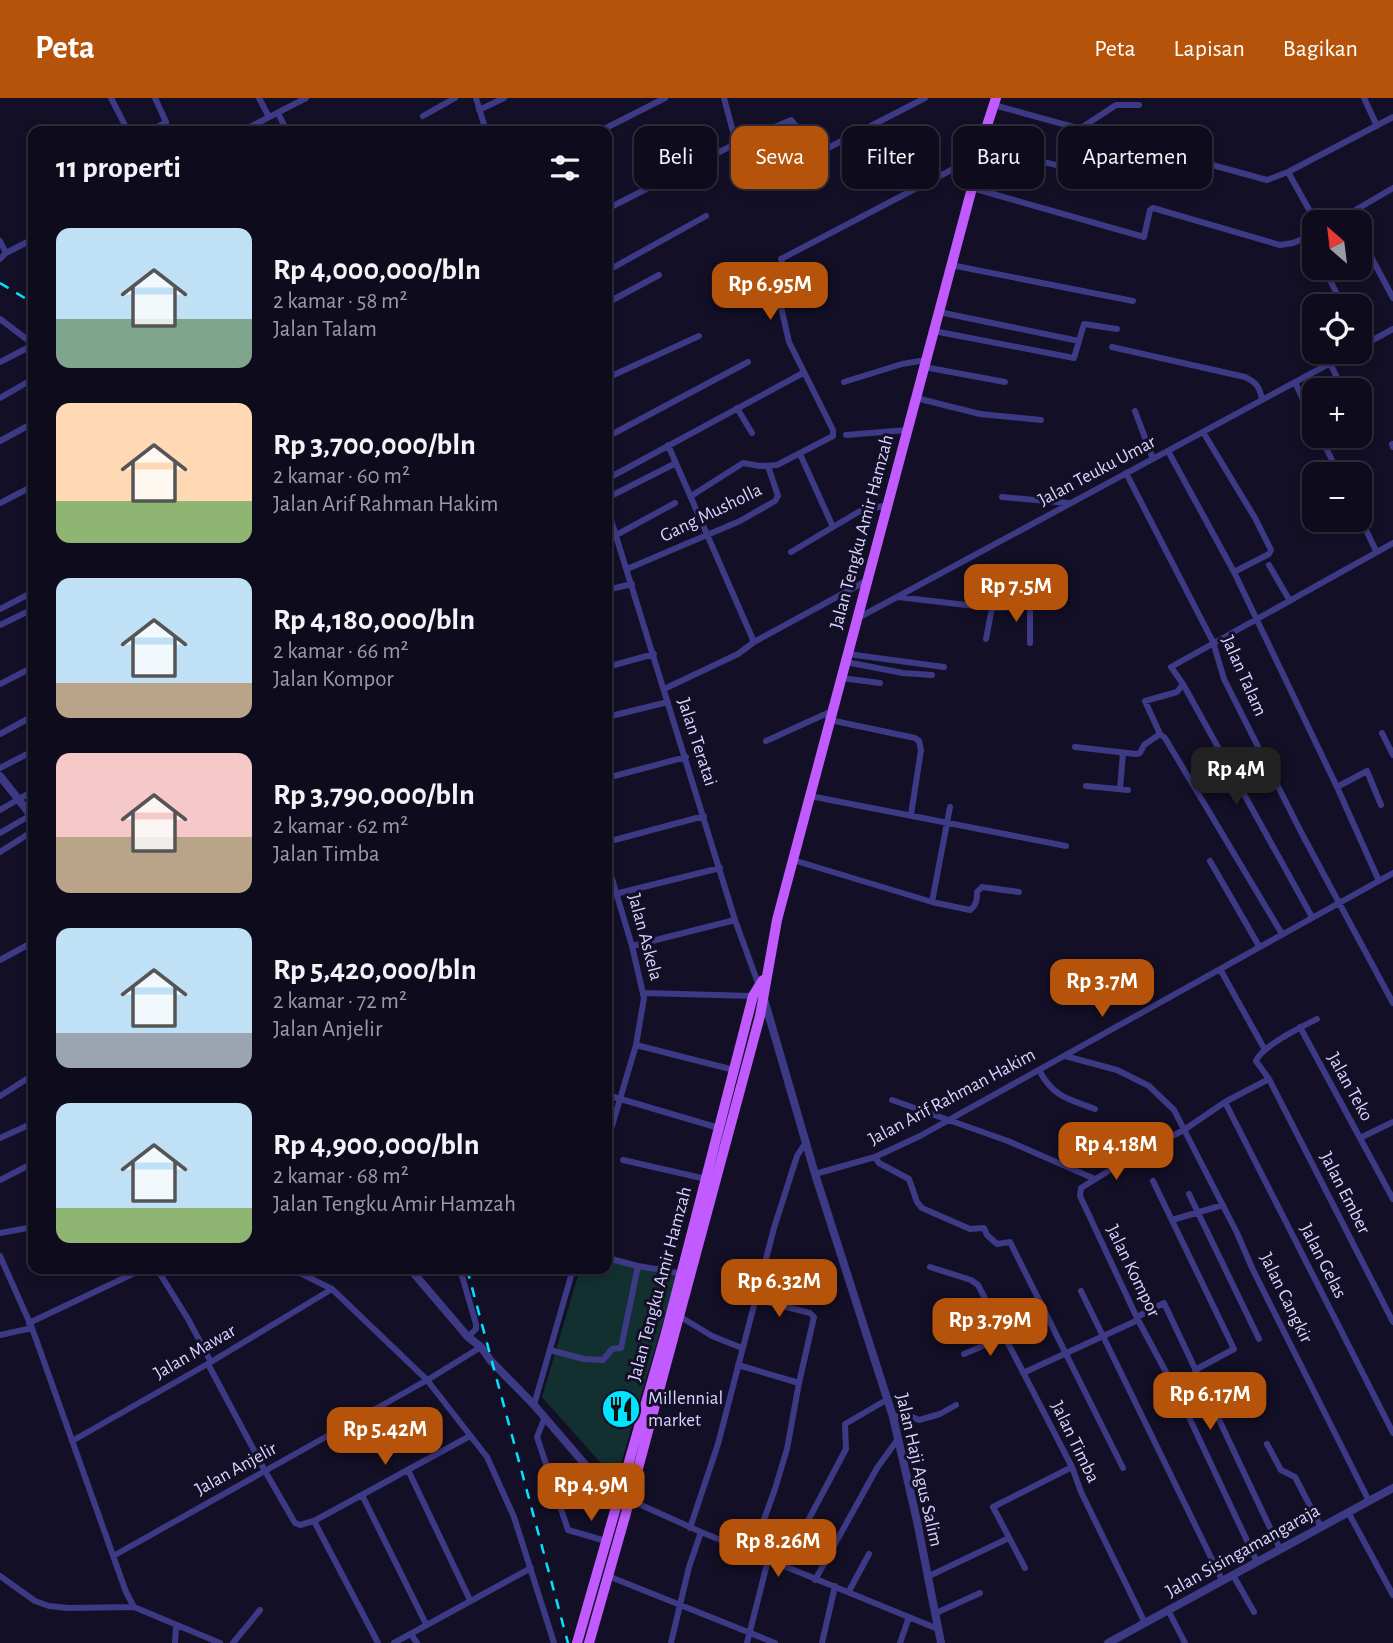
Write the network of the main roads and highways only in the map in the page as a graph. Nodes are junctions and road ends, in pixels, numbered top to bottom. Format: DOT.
graph roads {
  1 [pos="995,102"];
  2 [pos="766,975"];
  3 [pos="758,997"];
  4 [pos="686,1274"];
  5 [pos="577,1643"];
  6 [pos="589,1643"];
  1 -- 2 [label="main road, Jalan Tengku Amir Hamzah"];
  2 -- 3 [label="main road, Jalan Tengku Amir Hamzah"];
  2 -- 3 [label="main road, Jalan Tengku Amir Hamzah"];
  3 -- 4 [label="main road, Jalan Tengku Amir Hamzah"];
  3 -- 4 [label="main road, Jalan Tengku Amir Hamzah"];
  4 -- 5 [label="main road, Jalan Tengku Amir Hamzah"];
  4 -- 6 [label="main road, Jalan Tengku Amir Hamzah"];
}
